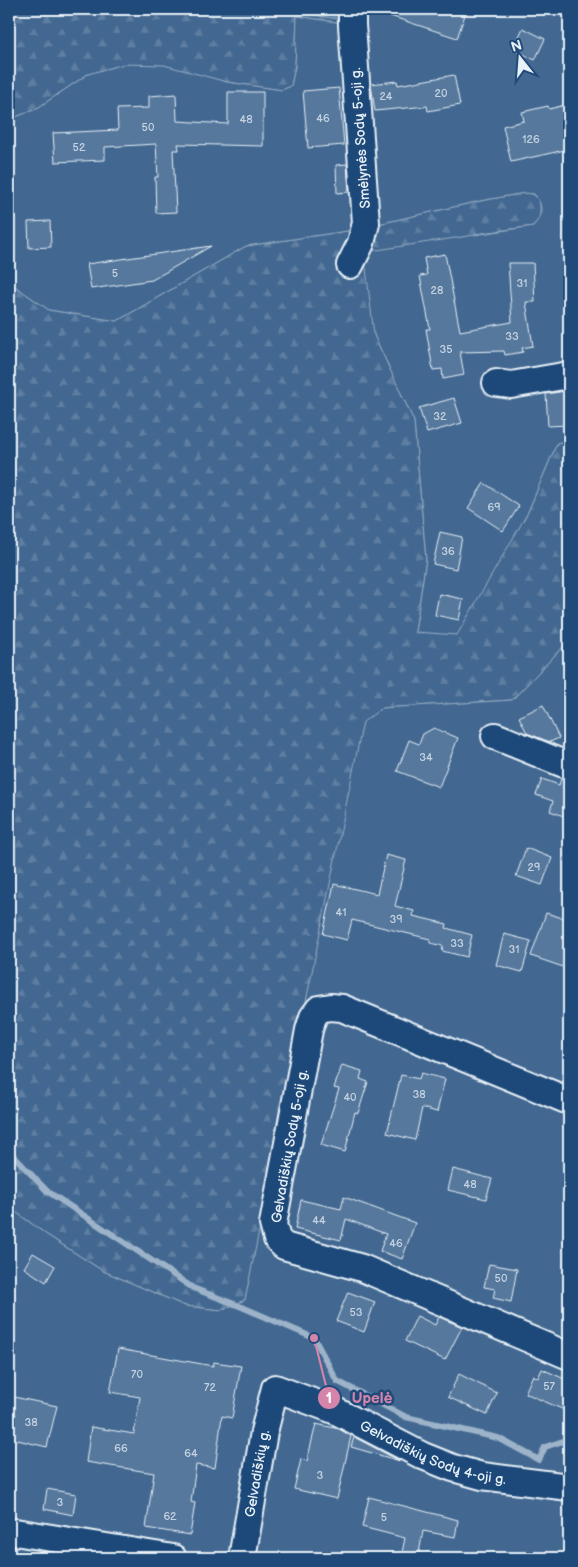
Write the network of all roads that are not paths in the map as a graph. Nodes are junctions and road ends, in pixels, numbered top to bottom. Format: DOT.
graph roads {
  1 [pos="352,9"];
  2 [pos="350,265"];
  3 [pos="569,375"];
  4 [pos="496,384"];
  5 [pos="495,736"];
  6 [pos="569,766"];
  7 [pos="569,1101"];
  8 [pos="569,1356"];
  9 [pos="275,1388"];
  10 [pos="569,1487"];
  11 [pos="9,1531"];
  12 [pos="173,1558"];
  13 [pos="242,1558"];
  1 -- 2 [label="street, Smėlynės Sodų 5-oji g."];
  3 -- 4 [label="street"];
  5 -- 6 [label="street"];
  7 -- 8 [label="street, Gelvadiškių Sodų 5-oji g."];
  9 -- 10 [label="street, Gelvadiškių Sodų 4-oji g."];
  9 -- 13 [label="street, Gelvadiškių g."];
  11 -- 12 [label="street"];
}
